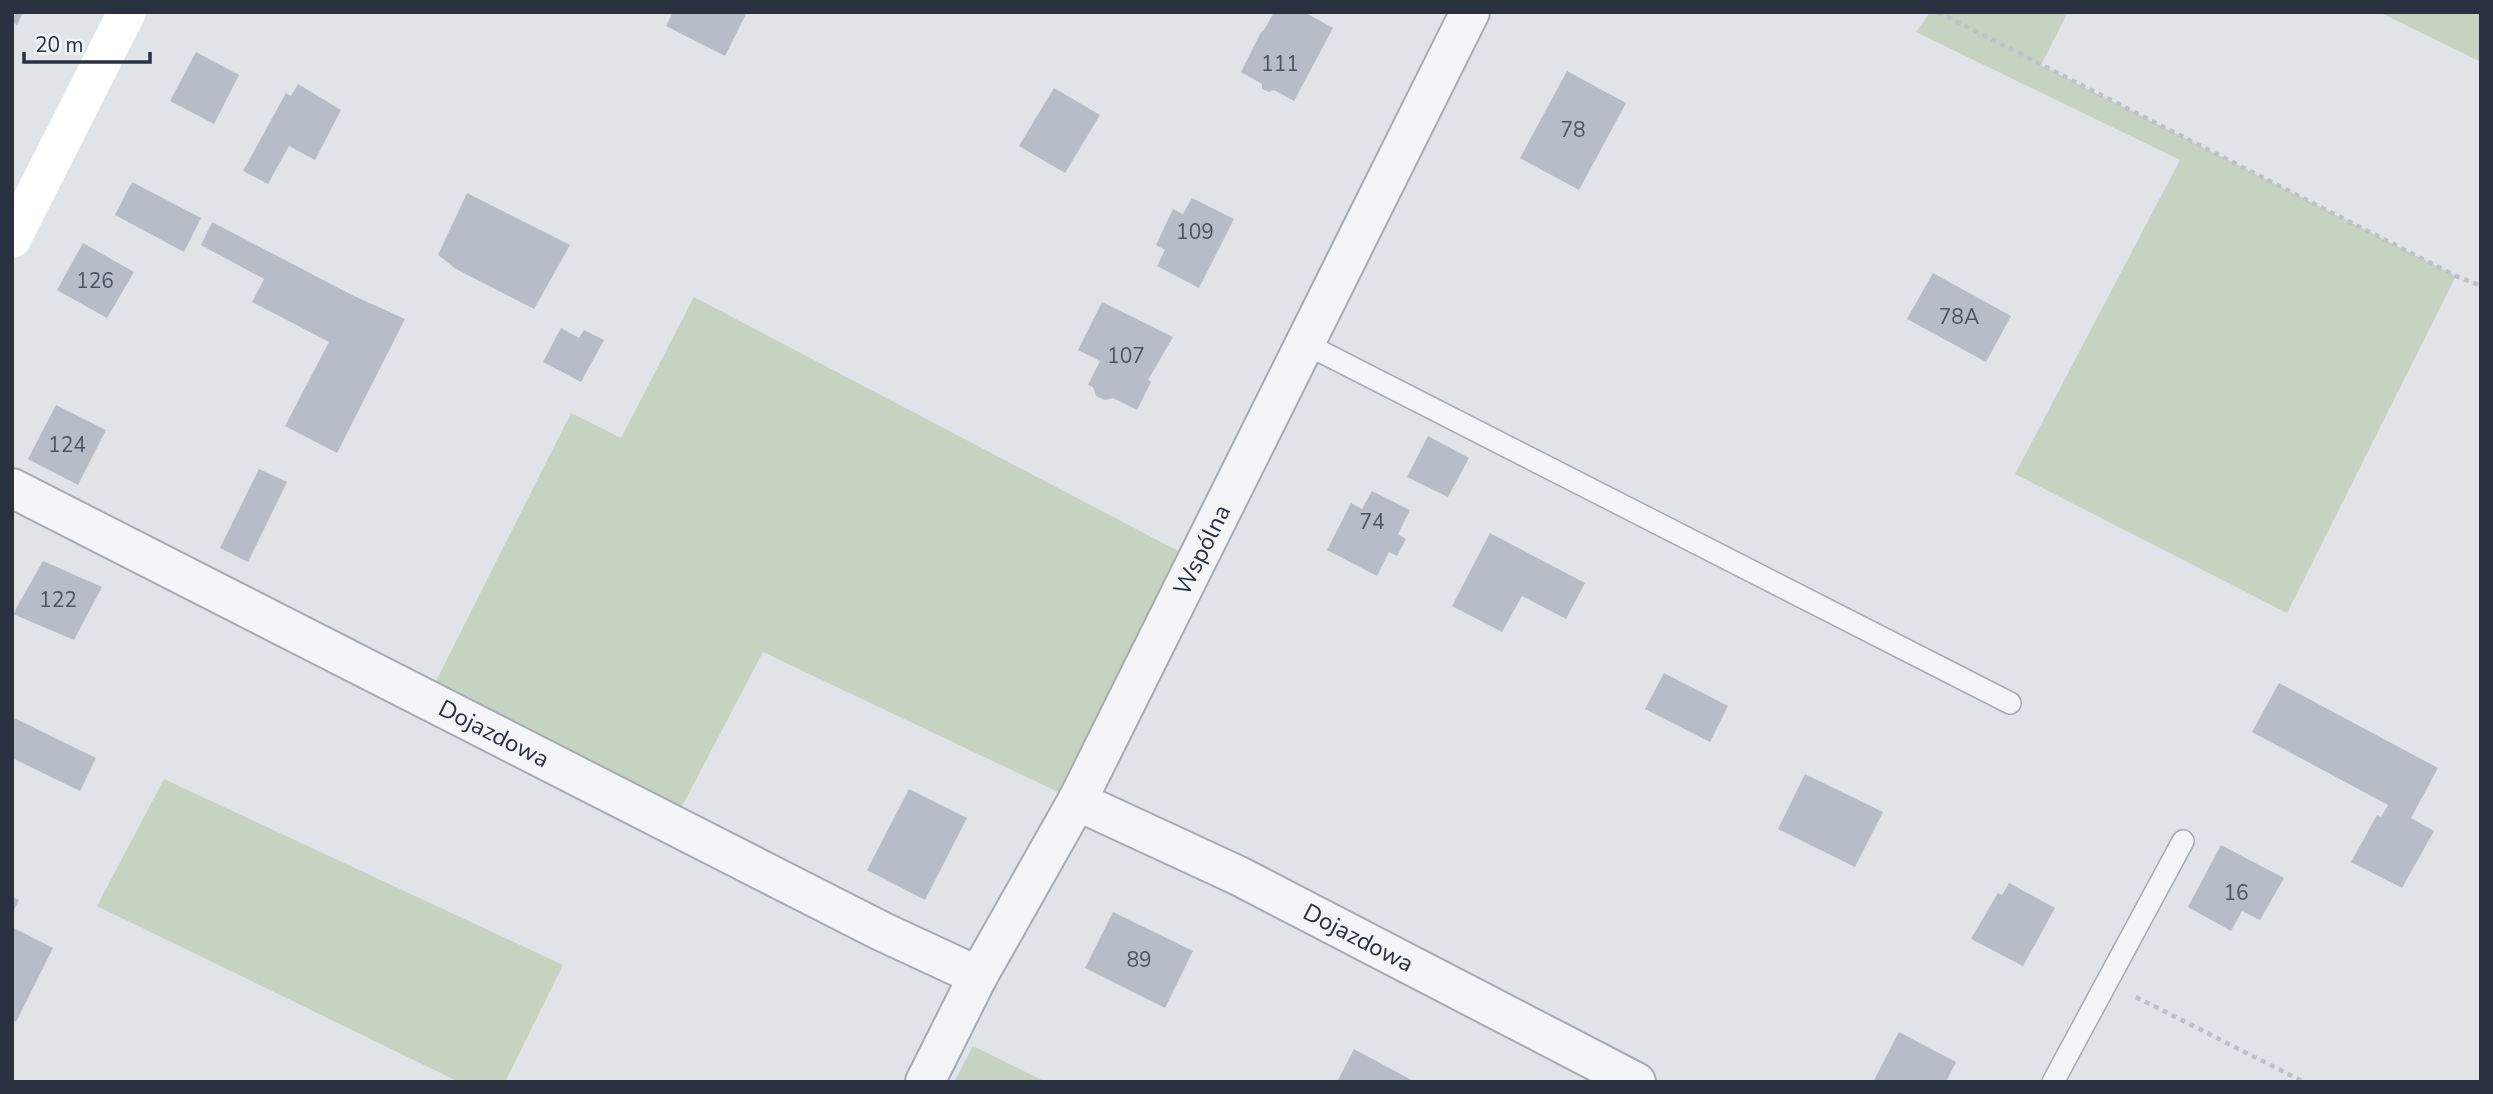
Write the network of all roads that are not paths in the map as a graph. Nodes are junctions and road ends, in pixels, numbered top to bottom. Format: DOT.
graph roads {
  1 [pos="127,12"];
  2 [pos="1470,12"];
  3 [pos="12,239"];
  4 [pos="1306,344"];
  5 [pos="12,488"];
  6 [pos="2010,703"];
  7 [pos="1077,800"];
  8 [pos="2183,841"];
  9 [pos="978,976"];
  10 [pos="925,1082"];
  11 [pos="1636,1082"];
  12 [pos="2053,1082"];
  1 -- 3 [label="street"];
  2 -- 4 [label="street, Wspólna"];
  4 -- 6 [label="lane"];
  4 -- 7 [label="street, Wspólna"];
  5 -- 9 [label="street, Dojazdowa"];
  7 -- 9 [label="street, Wspólna"];
  7 -- 11 [label="street, Dojazdowa"];
  8 -- 12 [label="lane"];
  9 -- 10 [label="street, Wspólna"];
}
